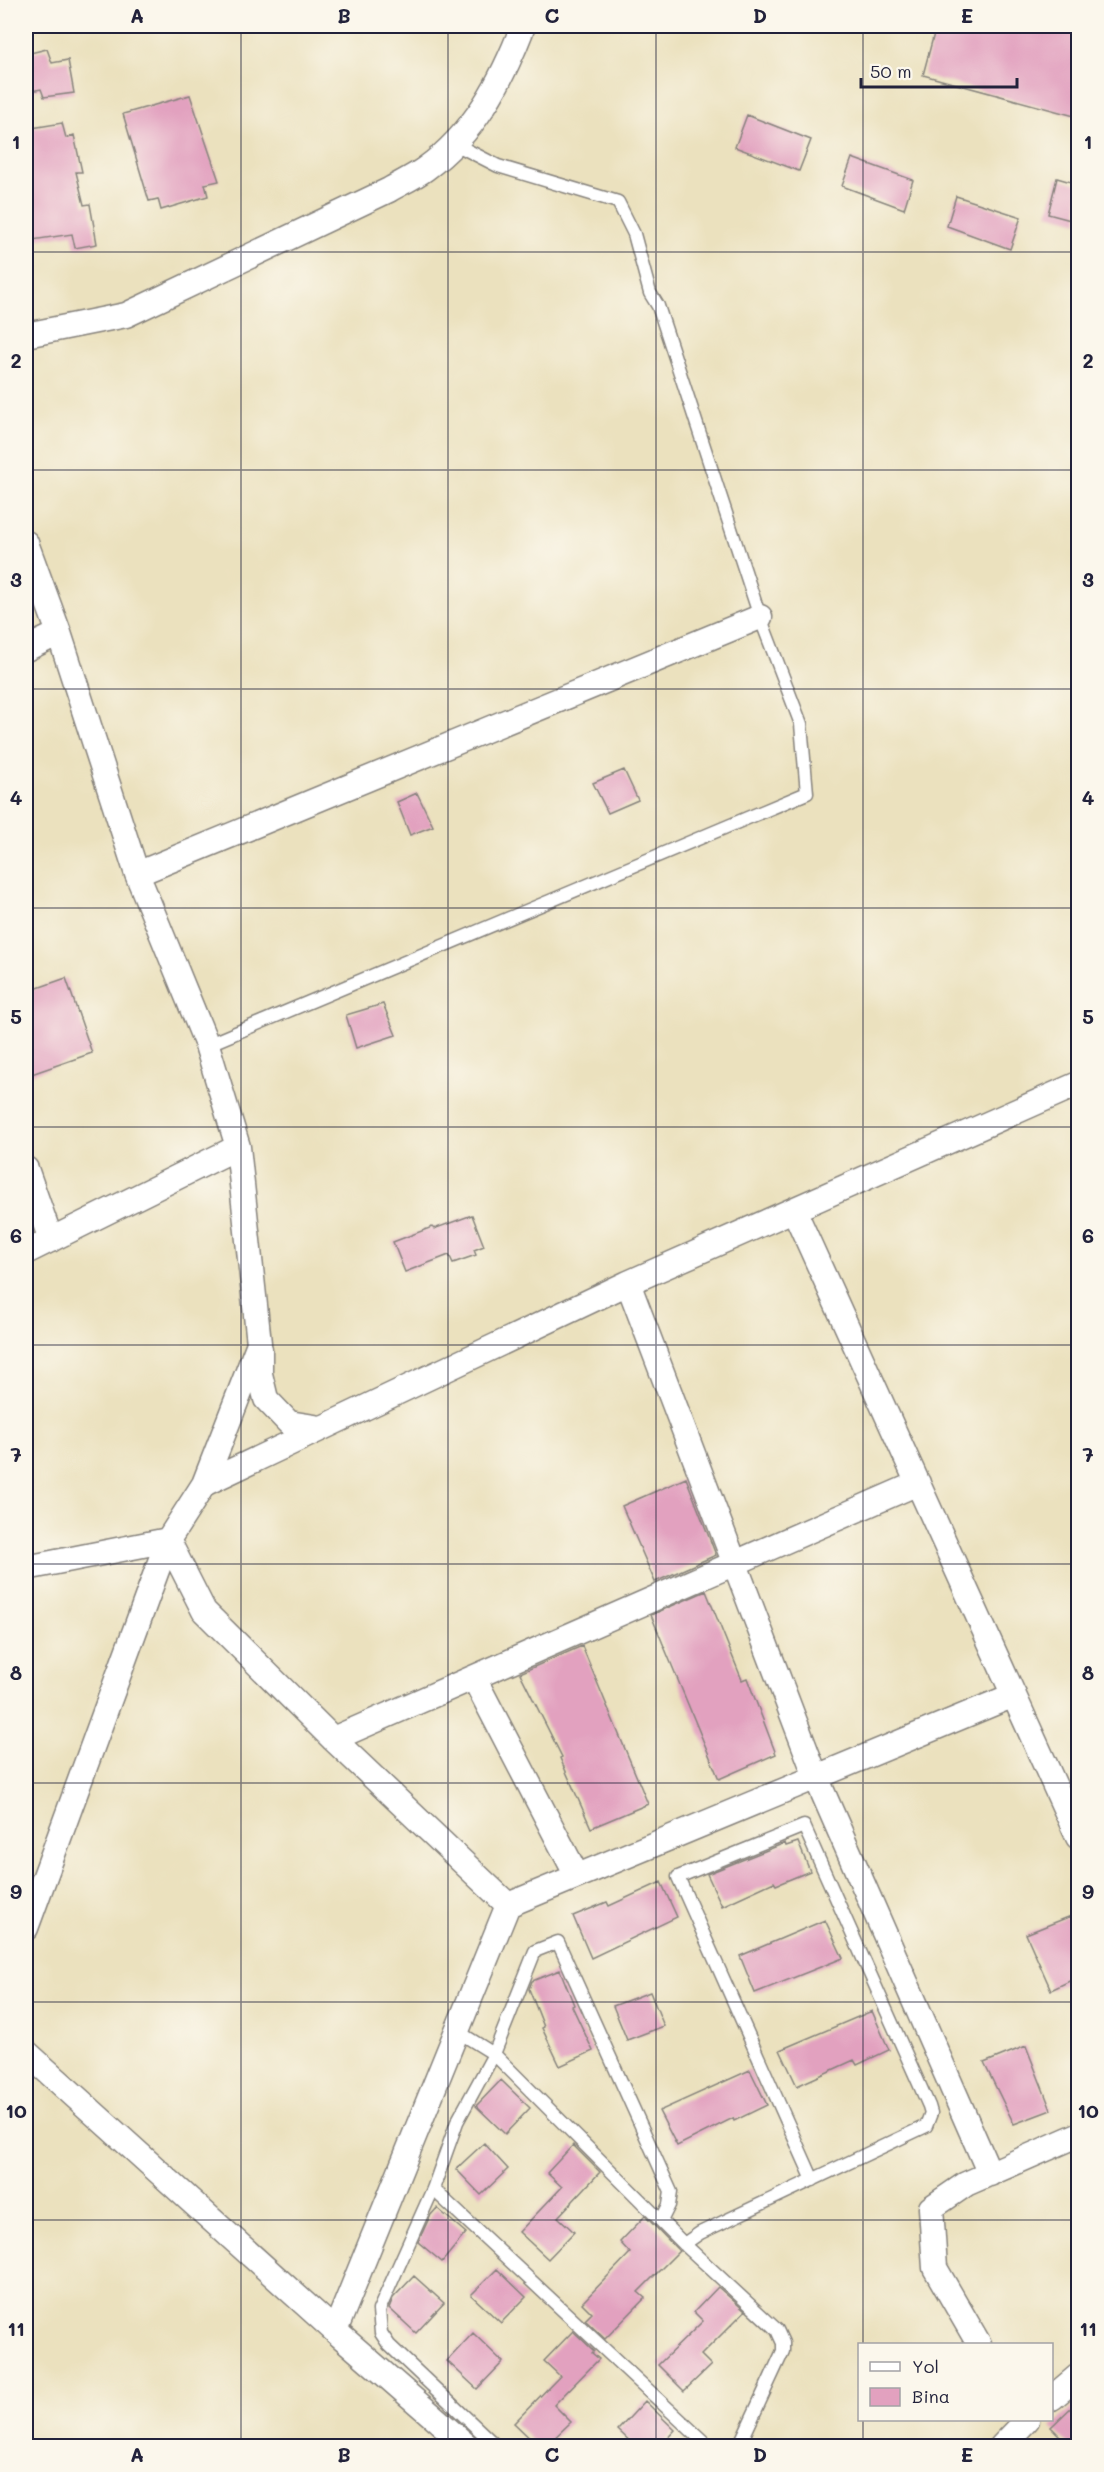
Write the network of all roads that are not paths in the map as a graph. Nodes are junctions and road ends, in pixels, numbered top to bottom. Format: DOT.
graph roads {
  1 [pos="523,26"];
  2 [pos="455,144"];
  3 [pos="26,335"];
  4 [pos="26,543"];
  5 [pos="760,617"];
  6 [pos="59,633"];
  7 [pos="26,649"];
  8 [pos="137,874"];
  9 [pos="207,1045"];
  10 [pos="1078,1084"];
  11 [pos="238,1147"];
  12 [pos="26,1169"];
  13 [pos="794,1210"];
  14 [pos="51,1240"];
  15 [pos="26,1252"];
  16 [pos="627,1283"];
  17 [pos="259,1343"];
  18 [pos="321,1428"];
  19 [pos="918,1483"];
  20 [pos="204,1484"];
  21 [pos="168,1540"];
  22 [pos="736,1563"];
  23 [pos="26,1568"];
  24 [pos="474,1678"];
  25 [pos="1014,1695"];
  26 [pos="333,1739"];
  27 [pos="816,1777"];
  28 [pos="1078,1837"];
  29 [pos="577,1876"];
  30 [pos="508,1905"];
  31 [pos="26,1928"];
  32 [pos="457,2031"];
  33 [pos="26,2052"];
  34 [pos="494,2054"];
  35 [pos="1078,2135"];
  36 [pos="990,2174"];
  37 [pos="813,2180"];
  38 [pos="433,2189"];
  39 [pos="661,2221"];
  40 [pos="684,2244"];
  41 [pos="335,2331"];
  42 [pos="978,2343"];
  43 [pos="1078,2376"];
  44 [pos="1053,2397"];
  45 [pos="1024,2421"];
  46 [pos="466,2446"];
  47 [pos="496,2446"];
  48 [pos="708,2446"];
  49 [pos="739,2446"];
  50 [pos="1002,2446"];
  1 -- 2 [label="street"];
  2 -- 3 [label="street"];
  2 -- 5 [label="lane"];
  4 -- 6 [label="street"];
  5 -- 8 [label="street"];
  5 -- 9 [label="lane"];
  6 -- 7 [label="street"];
  6 -- 8 [label="street"];
  8 -- 9 [label="street"];
  9 -- 11 [label="street"];
  10 -- 13 [label="street"];
  11 -- 14 [label="street"];
  11 -- 17 [label="street"];
  12 -- 14 [label="street"];
  13 -- 16 [label="street"];
  13 -- 19 [label="street"];
  14 -- 15 [label="street"];
  16 -- 18 [label="street"];
  16 -- 22 [label="street"];
  17 -- 18 [label="street"];
  17 -- 20 [label="street"];
  18 -- 20 [label="street"];
  19 -- 22 [label="street"];
  19 -- 25 [label="street"];
  20 -- 21 [label="street"];
  21 -- 23 [label="street"];
  21 -- 26 [label="street"];
  21 -- 31 [label="street"];
  22 -- 24 [label="street"];
  22 -- 27 [label="street"];
  24 -- 26 [label="street"];
  24 -- 29 [label="street"];
  25 -- 27 [label="street"];
  25 -- 28 [label="street"];
  26 -- 30 [label="street"];
  27 -- 29 [label="street"];
  27 -- 36 [label="street"];
  29 -- 30 [label="street"];
  30 -- 32 [label="street"];
  32 -- 34 [label="lane"];
  32 -- 41 [label="street"];
  33 -- 41 [label="street"];
  34 -- 38 [label="lane"];
  34 -- 39 [label="lane"];
  34 -- 39 [label="lane"];
  35 -- 36 [label="street"];
  36 -- 42 [label="street"];
  37 -- 37 [label="lane"];
  37 -- 40 [label="lane"];
  38 -- 47 [label="lane"];
  38 -- 48 [label="lane"];
  39 -- 40 [label="lane"];
  40 -- 49 [label="lane"];
  41 -- 46 [label="street"];
  43 -- 44 [label="street"];
  45 -- 50 [label="street"];
}
